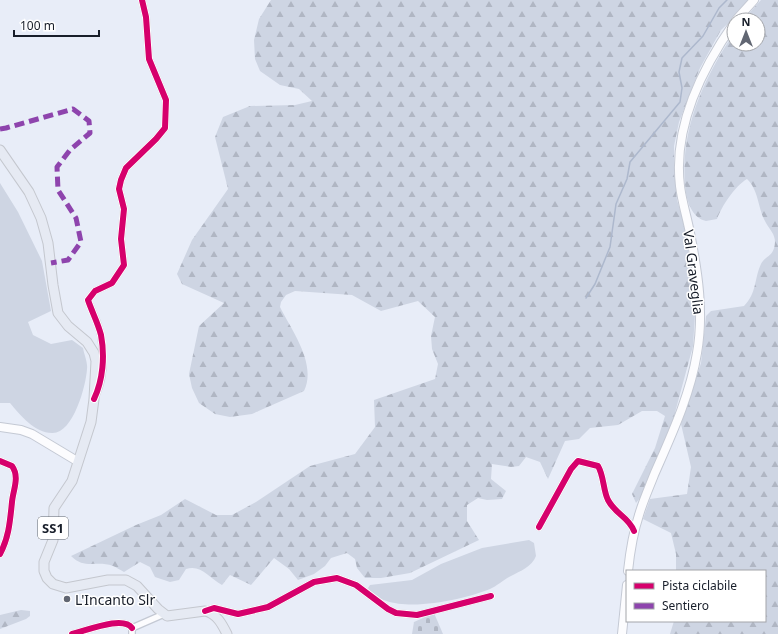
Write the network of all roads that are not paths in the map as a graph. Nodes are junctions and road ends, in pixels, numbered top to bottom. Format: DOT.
graph roads {
  1 [pos="142,0"];
  2 [pos="754,0"];
  3 [pos="743,12"];
  4 [pos="726,37"];
  5 [pos="0,150"];
  6 [pos="94,399"];
  7 [pos="0,427"];
  8 [pos="0,461"];
  9 [pos="77,461"];
  10 [pos="8,463"];
  11 [pos="0,465"];
  12 [pos="540,527"];
  13 [pos="634,532"];
  14 [pos="0,554"];
  15 [pos="628,570"];
  16 [pos="626,595"];
  17 [pos="491,596"];
  18 [pos="205,611"];
  19 [pos="228,611"];
  20 [pos="164,614"];
  21 [pos="219,620"];
  22 [pos="132,631"];
  23 [pos="72,634"];
  24 [pos="227,634"];
  25 [pos="622,634"];
  1 -- 6 [label="street"];
  2 -- 3 [label="main road"];
  4 -- 13 [label="main road, Val Graveglia"];
  5 -- 6 [label="main road, SS1"];
  6 -- 9 [label="main road, SS1"];
  7 -- 9 [label="main road"];
  8 -- 10 [label="street"];
  9 -- 20 [label="main road, SS1"];
  10 -- 11 [label="street"];
  10 -- 14 [label="street"];
  12 -- 13 [label="street"];
  13 -- 15 [label="main road, Val Graveglia"];
  16 -- 25 [label="main road"];
  17 -- 19 [label="street"];
  18 -- 19 [label="street"];
  18 -- 20 [label="main road"];
  18 -- 21 [label="main road"];
  19 -- 21 [label="street"];
  20 -- 22 [label="street"];
  21 -- 24 [label="main road"];
  22 -- 23 [label="street"];
}
